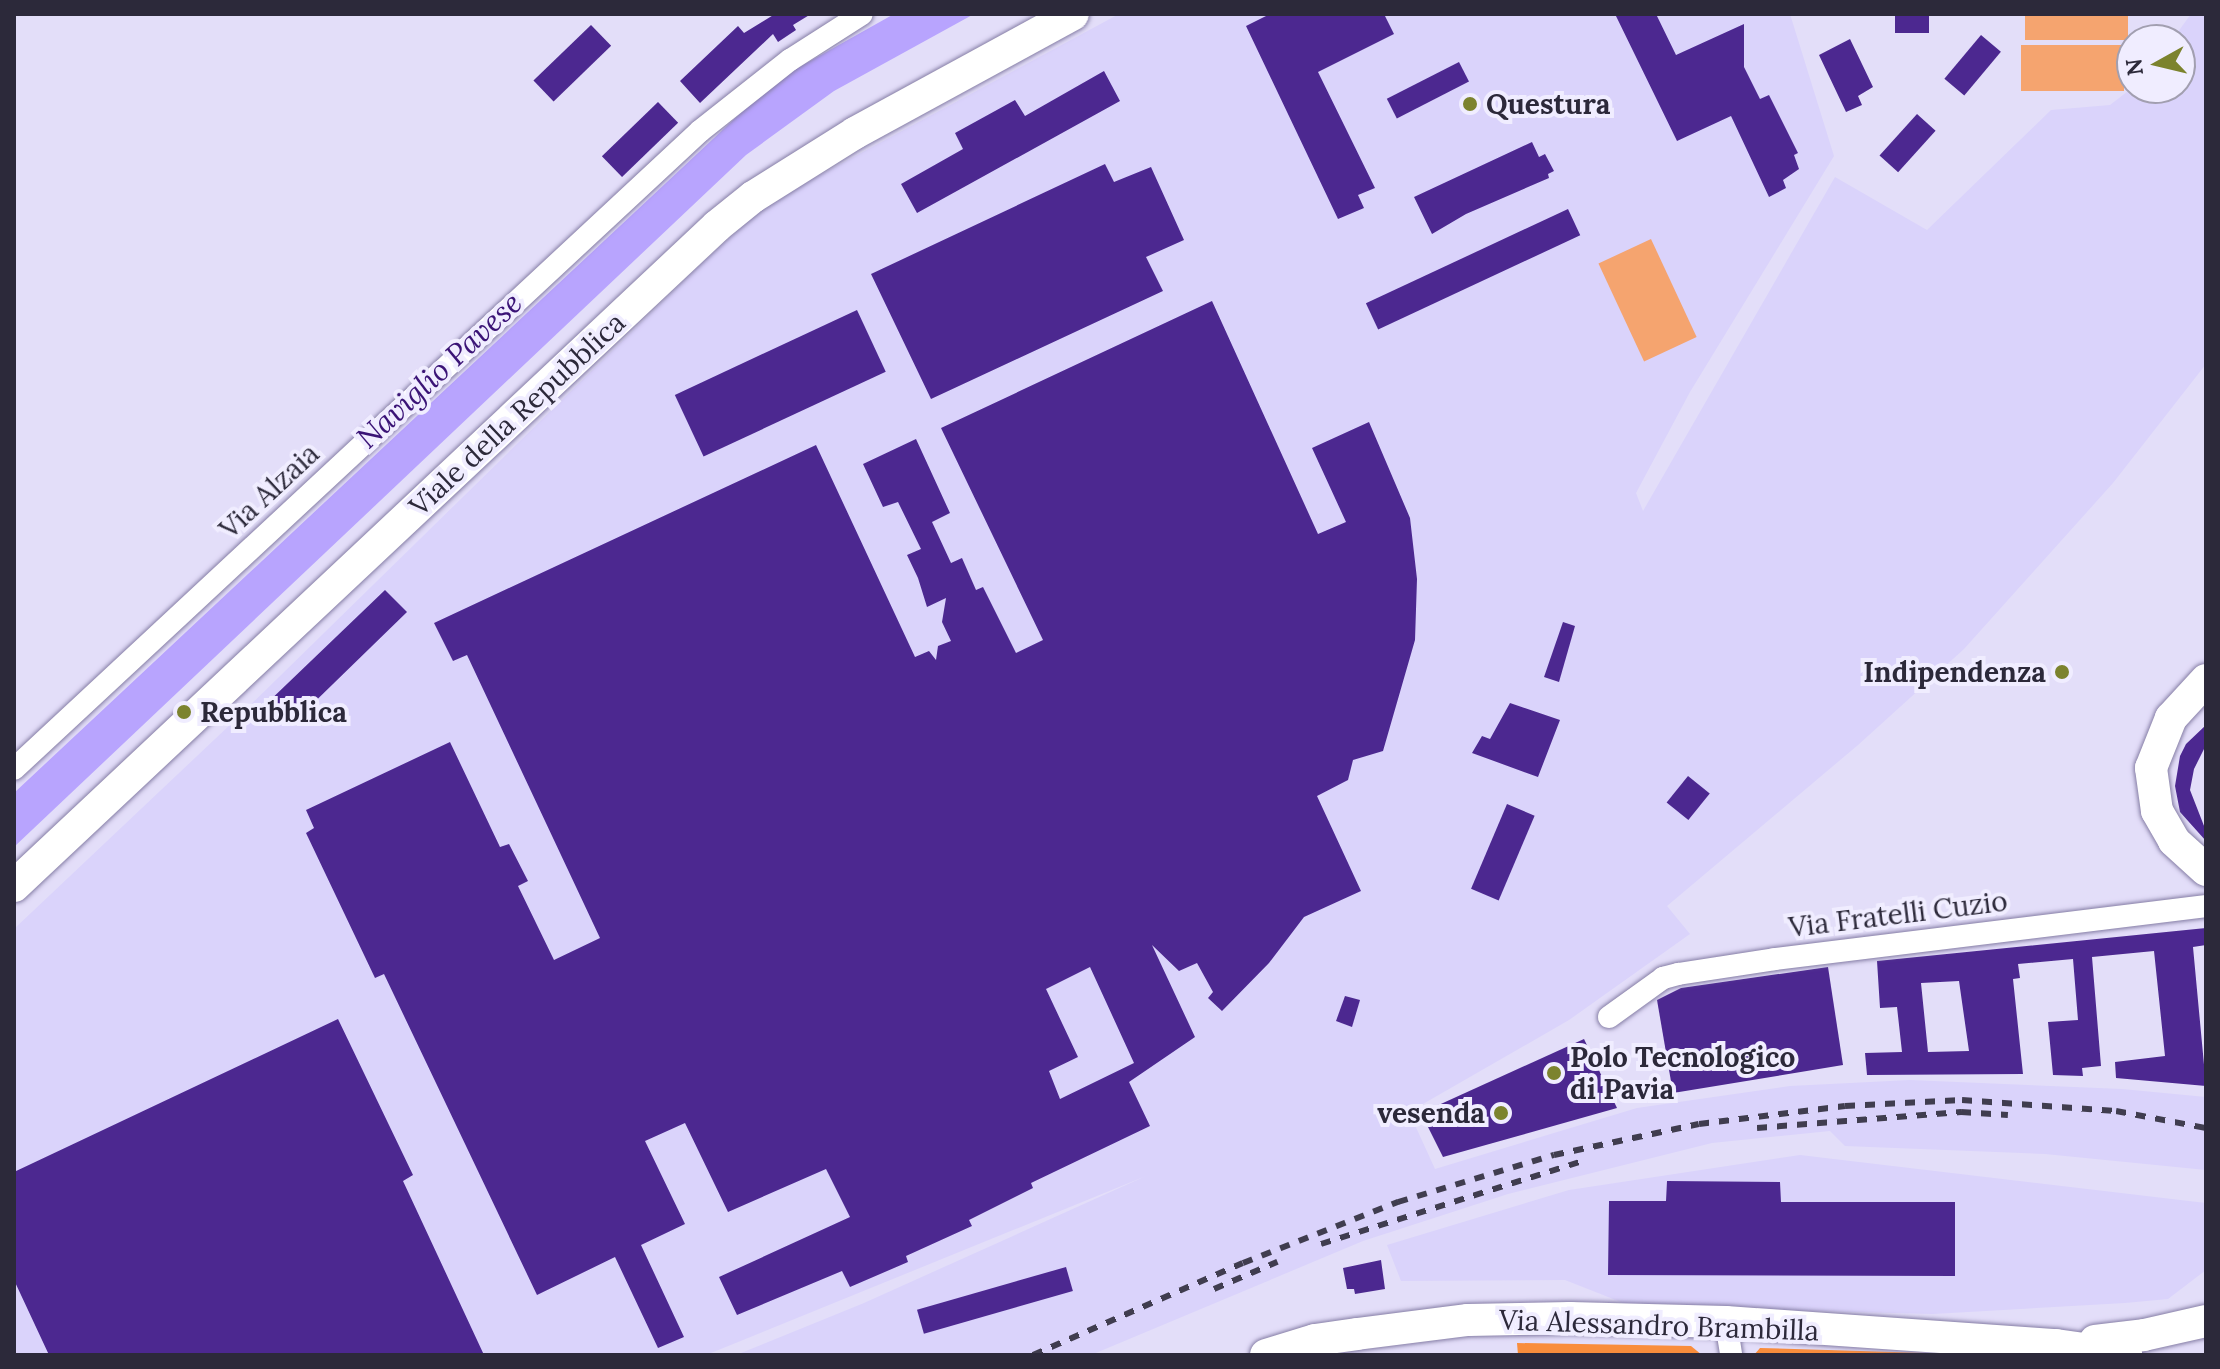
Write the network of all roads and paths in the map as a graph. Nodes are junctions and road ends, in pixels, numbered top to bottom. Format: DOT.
graph roads {
  1 [pos="862,14"];
  2 [pos="1073,14"];
  3 [pos="2206,680"];
  4 [pos="14,769"];
  5 [pos="2206,870"];
  6 [pos="14,886"];
  7 [pos="2206,906"];
  8 [pos="1609,1017"];
  9 [pos="2206,1321"];
  10 [pos="1726,1322"];
  11 [pos="2056,1345"];
  12 [pos="1266,1355"];
  13 [pos="1731,1355"];
  14 [pos="2126,1355"];
  1 -- 4 [label="street, Via Alzaia"];
  2 -- 6 [label="street, Viale della Repubblica"];
  3 -- 5 [label="street"];
  7 -- 8 [label="street, Via Fratelli Cuzio"];
  9 -- 11 [label="street, Via Alessandro Brambilla"];
  10 -- 11 [label="street, Via Alessandro Brambilla"];
  10 -- 12 [label="street, Via Alessandro Brambilla"];
  10 -- 13 [label="street"];
  11 -- 14 [label="street, Via Alessandro Brambilla"];
}
